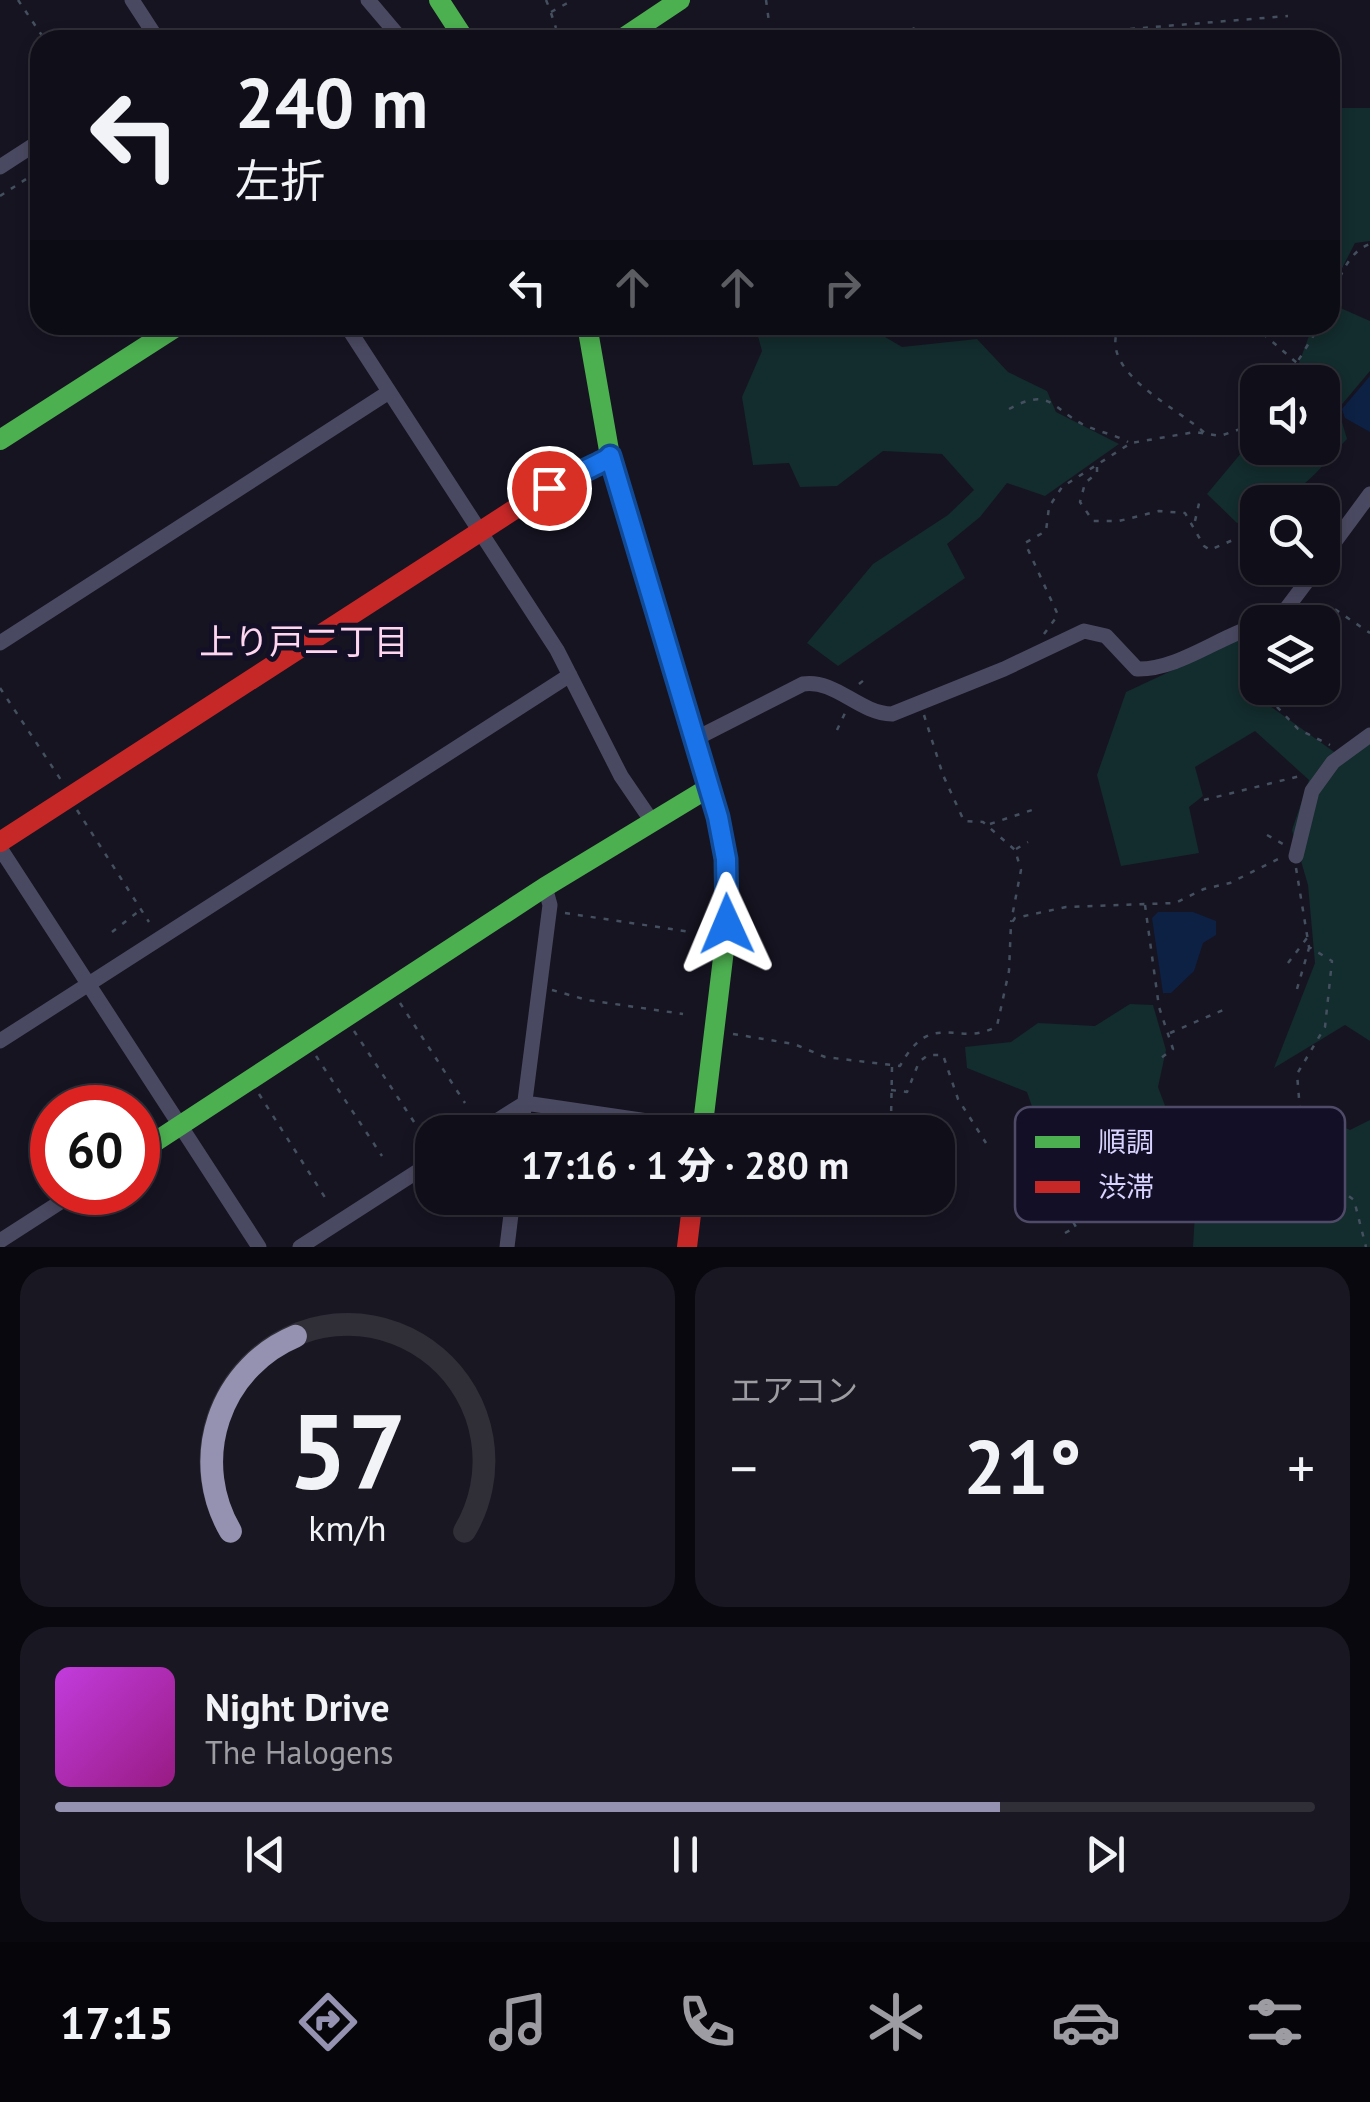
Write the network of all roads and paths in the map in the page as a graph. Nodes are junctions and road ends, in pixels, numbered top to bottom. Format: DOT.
graph roads {
  1 [pos="18,0"];
  2 [pos="132,0"];
  3 [pos="368,0"];
  4 [pos="438,0"];
  5 [pos="546,0"];
  6 [pos="573,0"];
  7 [pos="680,0"];
  8 [pos="766,0"];
  9 [pos="550,12"];
  10 [pos="1288,16"];
  11 [pos="768,22"];
  12 [pos="920,26"];
  13 [pos="556,28"];
  14 [pos="38,30"];
  15 [pos="152,30"];
  16 [pos="394,30"];
  17 [pos="458,30"];
  18 [pos="635,30"];
  19 [pos="910,30"];
  20 [pos="1117,30"];
  21 [pos="30,148"];
  22 [pos="0,167"];
  23 [pos="30,176"];
  24 [pos="0,196"];
  25 [pos="1370,244"];
  26 [pos="1345,267"];
  27 [pos="1340,268"];
  28 [pos="1340,278"];
  29 [pos="164,335"];
  30 [pos="352,335"];
  31 [pos="588,335"];
  32 [pos="1116,335"];
  33 [pos="1265,335"];
  34 [pos="1314,335"];
  35 [pos="1297,363"];
  36 [pos="388,392"];
  37 [pos="1009,409"];
  38 [pos="1240,429"];
  39 [pos="1207,434"];
  40 [pos="0,440"];
  41 [pos="1131,442"];
  42 [pos="610,456"];
  43 [pos="1095,466"];
  44 [pos="1370,494"];
  45 [pos="1200,499"];
  46 [pos="1193,522"];
  47 [pos="480,532"];
  48 [pos="1340,535"];
  49 [pos="1240,537"];
  50 [pos="1304,585"];
  51 [pos="1288,605"];
  52 [pos="1340,613"];
  53 [pos="1370,632"];
  54 [pos="1240,634"];
  55 [pos="0,643"];
  56 [pos="1046,648"];
  57 [pos="570,675"];
  58 [pos="0,688"];
  59 [pos="850,701"];
  60 [pos="918,704"];
  61 [pos="1276,705"];
  62 [pos="837,730"];
  63 [pos="1370,735"];
  64 [pos="694,738"];
  65 [pos="1342,754"];
  66 [pos="1322,775"];
  67 [pos="710,787"];
  68 [pos="66,789"];
  69 [pos="1204,800"];
  70 [pos="1032,810"];
  71 [pos="651,820"];
  72 [pos="989,826"];
  73 [pos="1266,835"];
  74 [pos="1028,842"];
  75 [pos="0,845"];
  76 [pos="1015,850"];
  77 [pos="1296,855"];
  78 [pos="545,887"];
  79 [pos="1144,904"];
  80 [pos="141,909"];
  81 [pos="550,909"];
  82 [pos="150,922"];
  83 [pos="1011,924"];
  84 [pos="112,932"];
  85 [pos="692,932"];
  86 [pos="1307,938"];
  87 [pos="1309,947"];
  88 [pos="1288,964"];
  89 [pos="89,985"];
  90 [pos="540,986"];
  91 [pos="390,988"];
  92 [pos="1298,990"];
  93 [pos="1224,1010"];
  94 [pos="683,1014"];
  95 [pos="345,1017"];
  96 [pos="717,1032"];
  97 [pos="1168,1034"];
  98 [pos="0,1042"];
  99 [pos="306,1042"];
  100 [pos="1158,1061"];
  101 [pos="892,1066"];
  102 [pos="250,1079"];
  103 [pos="891,1090"];
  104 [pos="465,1102"];
  105 [pos="524,1104"];
  106 [pos="1300,1107"];
  107 [pos="506,1115"];
  108 [pos="523,1115"];
  109 [pos="597,1115"];
  110 [pos="704,1115"];
  111 [pos="892,1115"];
  112 [pos="415,1123"];
  113 [pos="178,1124"];
  114 [pos="160,1137"];
  115 [pos="986,1143"];
  116 [pos="382,1156"];
  117 [pos="415,1173"];
  118 [pos="1345,1193"];
  119 [pos="326,1198"];
  120 [pos="40,1215"];
  121 [pos="511,1215"];
  122 [pos="691,1215"];
  123 [pos="1073,1222"];
  124 [pos="1064,1234"];
  125 [pos="0,1241"];
  126 [pos="259,1247"];
  127 [pos="300,1247"];
  128 [pos="507,1247"];
  129 [pos="687,1247"];
  130 [pos="1366,1247"];
  1 -- 14 [label="path"];
  2 -- 15 [label="street"];
  3 -- 16 [label="street"];
  4 -- 17 [label="street"];
  5 -- 9 [label="path"];
  6 -- 9 [label="path"];
  7 -- 18 [label="street"];
  8 -- 11 [label="path"];
  9 -- 13 [label="path"];
  10 -- 20 [label="path"];
  12 -- 19 [label="path"];
  21 -- 22 [label="street"];
  23 -- 24 [label="path"];
  25 -- 26 [label="path"];
  26 -- 27 [label="path"];
  26 -- 28 [label="path"];
  29 -- 40 [label="street"];
  30 -- 36 [label="street"];
  31 -- 42 [label="street"];
  32 -- 39 [label="path"];
  33 -- 35 [label="path"];
  34 -- 35 [label="path"];
  36 -- 47 [label="street"];
  36 -- 55 [label="street"];
  37 -- 41 [label="path"];
  38 -- 39 [label="path"];
  39 -- 41 [label="path"];
  41 -- 43 [label="path"];
  42 -- 47 [label="street"];
  42 -- 64 [label="street"];
  43 -- 46 [label="path"];
  43 -- 56 [label="path"];
  44 -- 48 [label="street"];
  45 -- 46 [label="path"];
  46 -- 49 [label="path"];
  47 -- 57 [label="street"];
  47 -- 68 [label="street"];
  50 -- 51 [label="street"];
  52 -- 53 [label="path"];
  54 -- 56 [label="street"];
  56 -- 60 [label="street"];
  57 -- 71 [label="street"];
  57 -- 89 [label="street"];
  58 -- 68 [label="path"];
  59 -- 60 [label="street"];
  59 -- 62 [label="path"];
  59 -- 64 [label="street"];
  60 -- 72 [label="path"];
  61 -- 65 [label="path"];
  63 -- 65 [label="street"];
  64 -- 67 [label="street"];
  65 -- 66 [label="street"];
  66 -- 69 [label="path"];
  66 -- 77 [label="street"];
  67 -- 71 [label="street"];
  67 -- 96 [label="street"];
  68 -- 75 [label="street"];
  68 -- 80 [label="path"];
  70 -- 72 [label="path"];
  71 -- 78 [label="street"];
  72 -- 76 [label="path"];
  73 -- 77 [label="path"];
  74 -- 76 [label="path"];
  75 -- 89 [label="street"];
  76 -- 83 [label="path"];
  77 -- 79 [label="path"];
  77 -- 86 [label="path"];
  78 -- 81 [label="street"];
  78 -- 91 [label="street"];
  79 -- 83 [label="path"];
  79 -- 97 [label="path"];
  80 -- 82 [label="path"];
  80 -- 84 [label="path"];
  81 -- 85 [label="path"];
  81 -- 90 [label="street"];
  83 -- 101 [label="path"];
  86 -- 87 [label="path"];
  86 -- 88 [label="path"];
  87 -- 92 [label="path"];
  87 -- 106 [label="path"];
  89 -- 98 [label="street"];
  89 -- 113 [label="street"];
  90 -- 94 [label="path"];
  90 -- 105 [label="street"];
  91 -- 95 [label="street"];
  91 -- 104 [label="path"];
  93 -- 97 [label="path"];
  95 -- 99 [label="street"];
  95 -- 112 [label="path"];
  96 -- 101 [label="path"];
  96 -- 110 [label="street"];
  97 -- 100 [label="path"];
  99 -- 102 [label="street"];
  99 -- 116 [label="path"];
  101 -- 103 [label="path"];
  102 -- 113 [label="street"];
  102 -- 119 [label="path"];
  103 -- 111 [label="path"];
  103 -- 115 [label="path"];
  105 -- 107 [label="street"];
  105 -- 108 [label="street"];
  105 -- 109 [label="street"];
  113 -- 114 [label="street"];
  113 -- 126 [label="street"];
  117 -- 127 [label="street"];
  118 -- 130 [label="path"];
  120 -- 125 [label="street"];
  121 -- 128 [label="street"];
  122 -- 129 [label="street"];
  123 -- 124 [label="path"];
}
